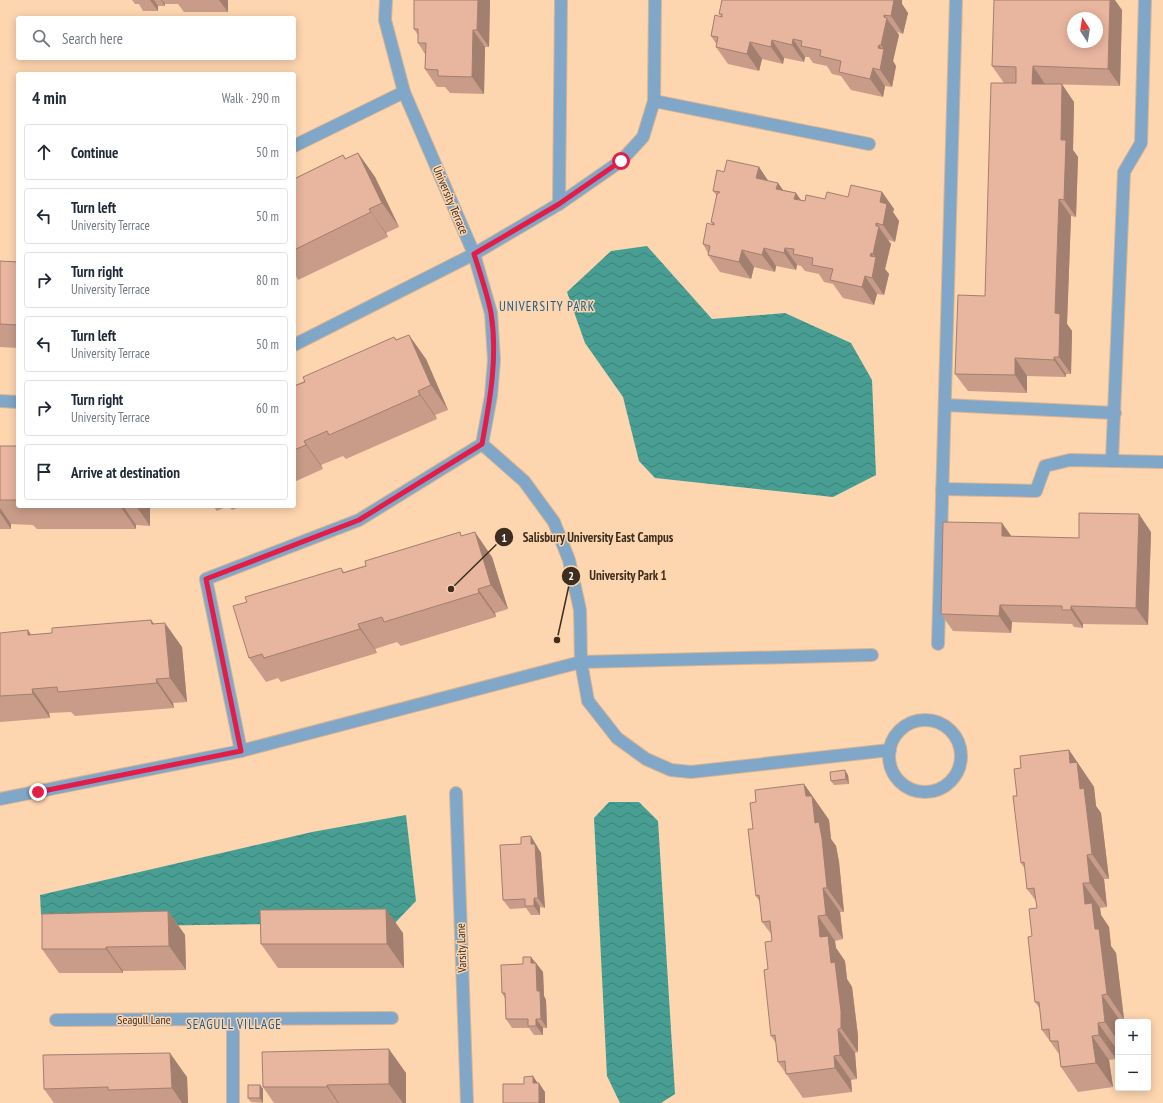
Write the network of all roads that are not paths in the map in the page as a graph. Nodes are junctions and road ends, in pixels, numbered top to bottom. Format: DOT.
graph roads {
  1 [pos="386,0"];
  2 [pos="561,0"];
  3 [pos="656,0"];
  4 [pos="956,0"];
  5 [pos="1145,0"];
  6 [pos="404,92"];
  7 [pos="654,101"];
  8 [pos="869,144"];
  9 [pos="296,145"];
  10 [pos="559,204"];
  11 [pos="474,254"];
  12 [pos="296,344"];
  13 [pos="0,401"];
  14 [pos="16,402"];
  15 [pos="945,405"];
  16 [pos="1115,413"];
  17 [pos="482,444"];
  18 [pos="1112,461"];
  19 [pos="1163,462"];
  20 [pos="942,488"];
  21 [pos="938,644"];
  22 [pos="872,655"];
  23 [pos="581,662"];
  24 [pos="890,750"];
  25 [pos="241,751"];
  26 [pos="456,793"];
  27 [pos="0,799"];
  28 [pos="392,1018"];
  29 [pos="233,1019"];
  30 [pos="56,1020"];
  31 [pos="233,1103"];
  32 [pos="467,1103"];
  1 -- 6 [label="street, University Terrace"];
  2 -- 10 [label="street"];
  3 -- 7 [label="street"];
  4 -- 15 [label="street"];
  5 -- 16 [label="street"];
  6 -- 9 [label="street"];
  6 -- 11 [label="street, University Terrace"];
  7 -- 8 [label="street"];
  7 -- 10 [label="street"];
  10 -- 11 [label="street"];
  11 -- 12 [label="street"];
  11 -- 17 [label="street, University Terrace"];
  13 -- 14 [label="street"];
  15 -- 16 [label="street"];
  15 -- 20 [label="street"];
  16 -- 18 [label="street"];
  17 -- 23 [label="street"];
  17 -- 25 [label="street"];
  18 -- 19 [label="street"];
  18 -- 20 [label="street"];
  20 -- 21 [label="street"];
  22 -- 23 [label="street"];
  23 -- 24 [label="street"];
  23 -- 25 [label="street"];
  24 -- 24 [label="street"];
  25 -- 27 [label="street"];
  26 -- 32 [label="street, Varsity Lane"];
  28 -- 29 [label="street, Seagull Lane"];
  29 -- 30 [label="street, Seagull Lane"];
  29 -- 31 [label="street"];
}
